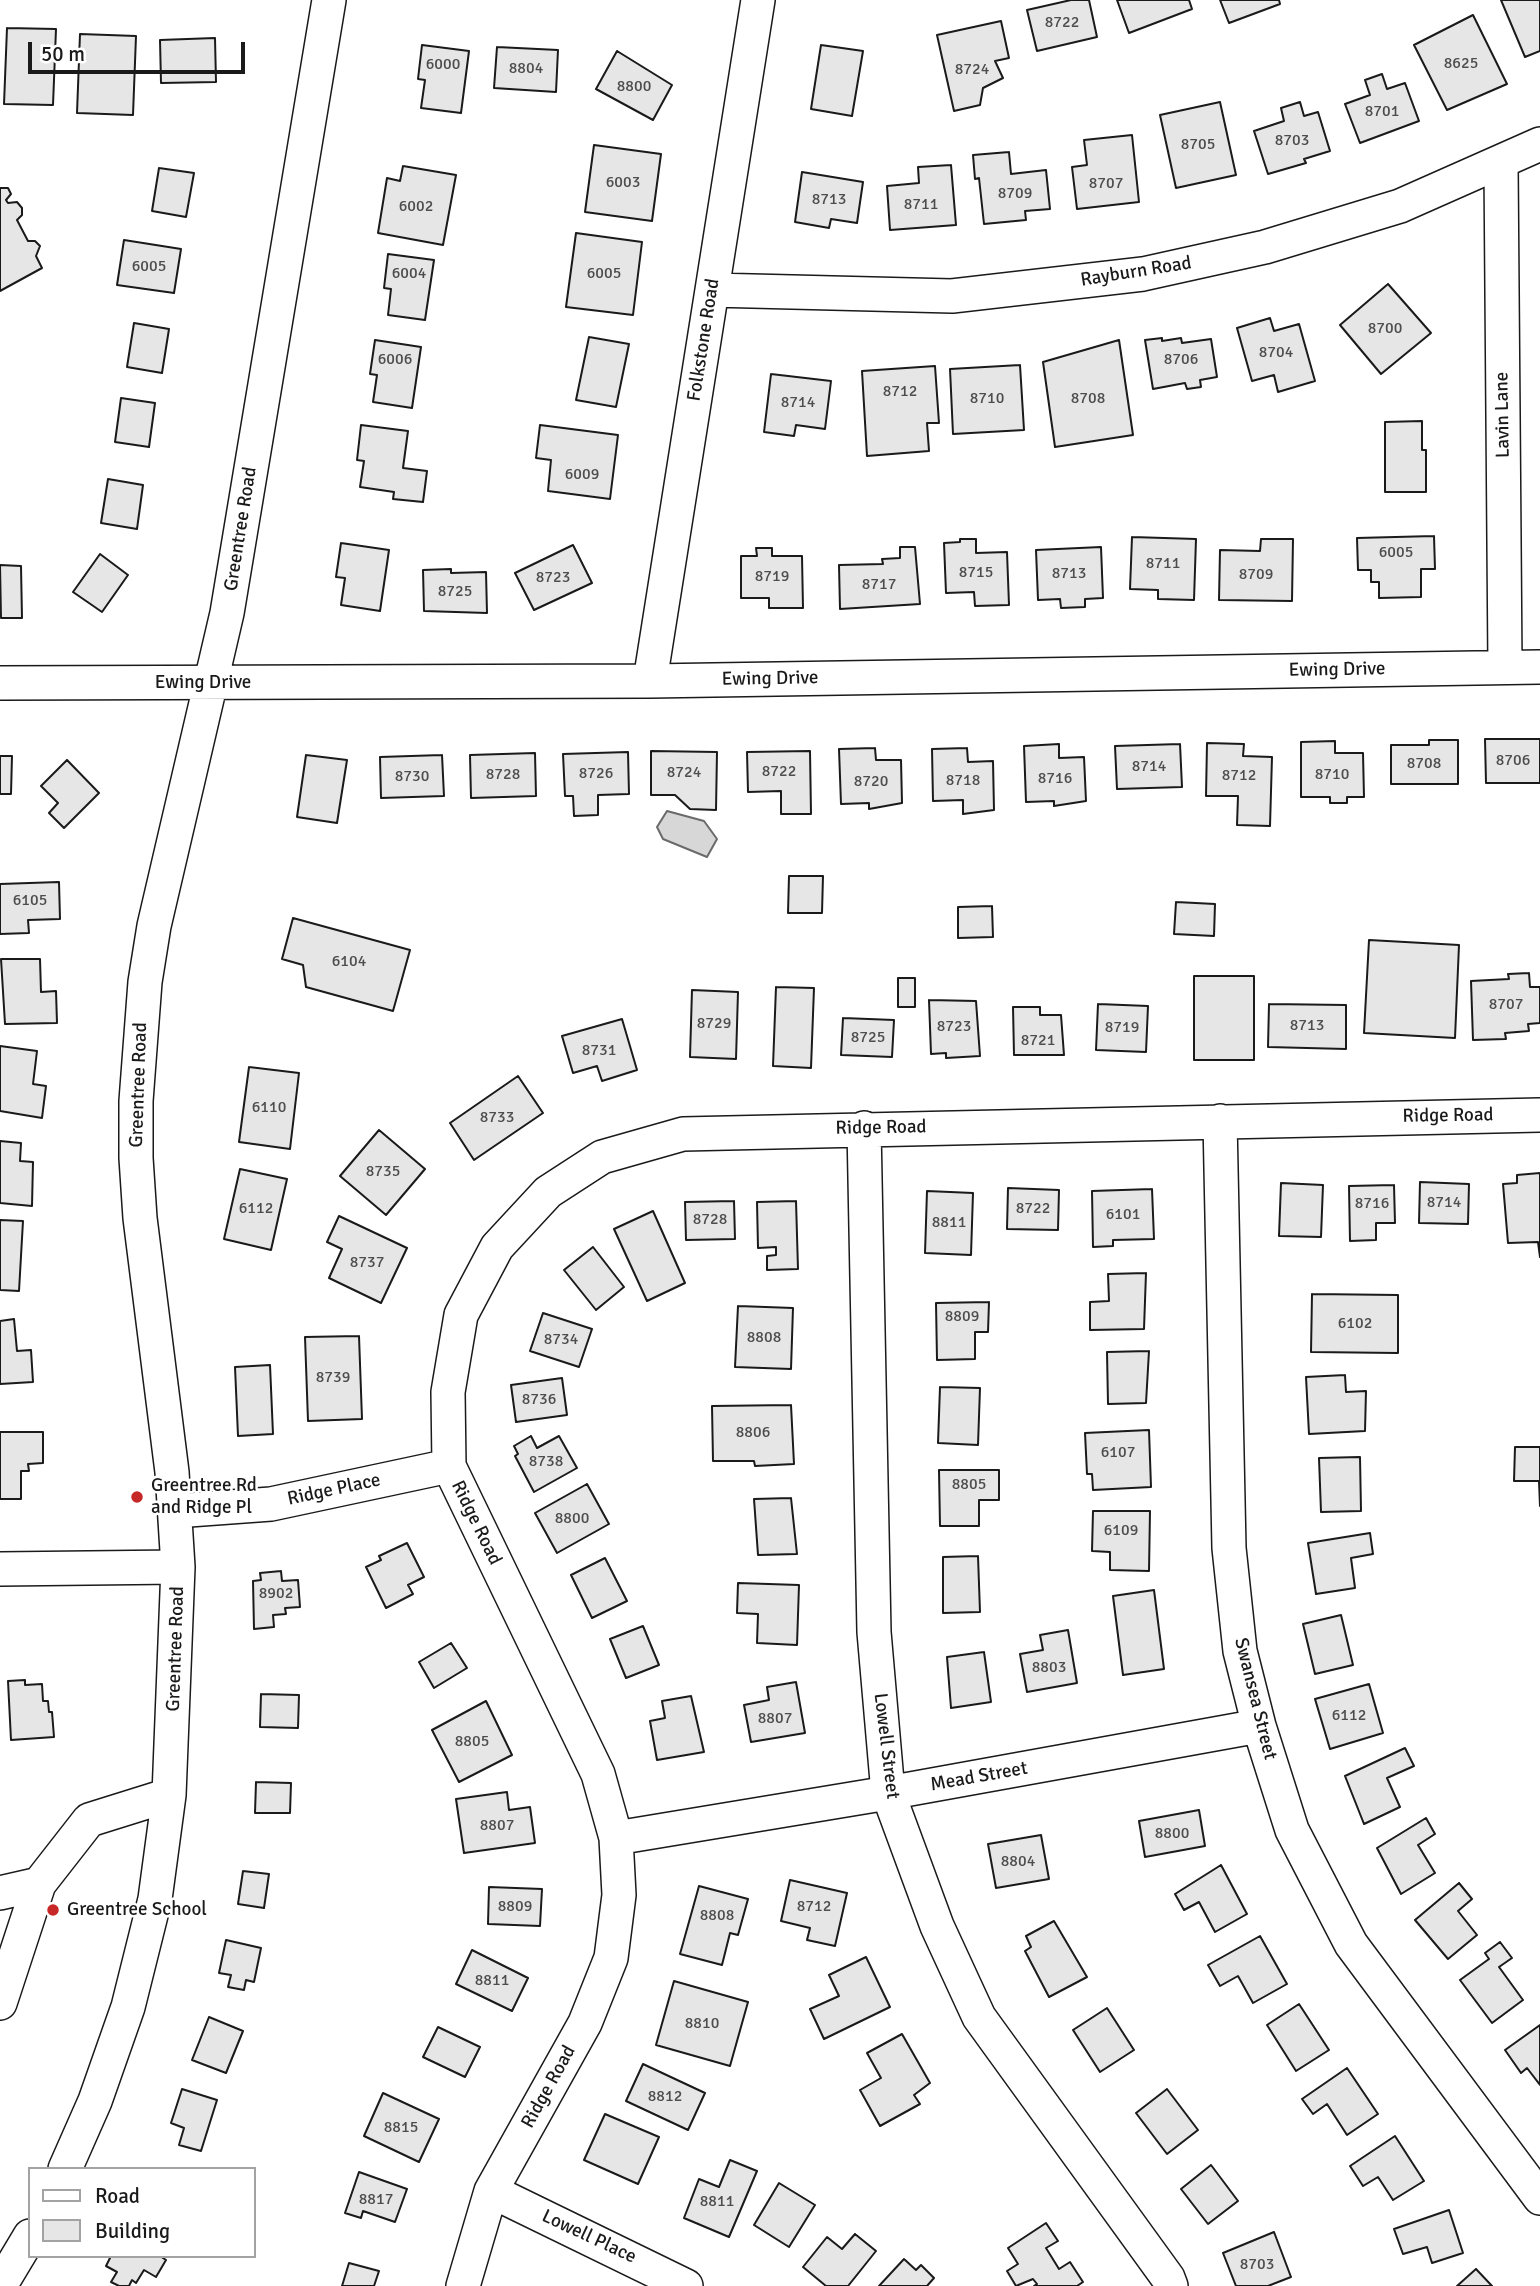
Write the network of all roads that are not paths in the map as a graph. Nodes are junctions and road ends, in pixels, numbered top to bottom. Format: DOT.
graph roads {
  1 [pos="329,0"];
  2 [pos="758,0"];
  3 [pos="1540,144"];
  4 [pos="1501,163"];
  5 [pos="712,290"];
  6 [pos="1505,667"];
  7 [pos="1540,667"];
  8 [pos="650,681"];
  9 [pos="0,683"];
  10 [pos="213,683"];
  11 [pos="1540,1115"];
  12 [pos="1220,1121"];
  13 [pos="864,1128"];
  14 [pos="449,1466"];
  15 [pos="175,1511"];
  16 [pos="178,1567"];
  17 [pos="0,1569"];
  18 [pos="1259,1726"];
  19 [pos="888,1793"];
  20 [pos="169,1796"];
  21 [pos="616,1838"];
  22 [pos="39,1884"];
  23 [pos="0,1893"];
  24 [pos="0,2003"];
  25 [pos="66,2167"];
  26 [pos="491,2191"];
  27 [pos="1540,2198"];
  28 [pos="28,2239"];
  29 [pos="0,2286"];
  30 [pos="463,2286"];
  31 [pos="686,2286"];
  32 [pos="1171,2286"];
  1 -- 10 [label="street, Greentree Road"];
  2 -- 5 [label="street, Folkstone Road"];
  3 -- 4 [label="street, Rayburn Road"];
  4 -- 5 [label="street, Rayburn Road"];
  4 -- 6 [label="street, Lavin Lane"];
  5 -- 8 [label="street, Folkstone Road"];
  6 -- 7 [label="street, Ewing Drive"];
  6 -- 8 [label="street, Ewing Drive"];
  8 -- 10 [label="street, Ewing Drive"];
  9 -- 10 [label="street, Ewing Drive"];
  10 -- 15 [label="street, Greentree Road"];
  11 -- 12 [label="street, Ridge Road"];
  12 -- 13 [label="street, Ridge Road"];
  12 -- 18 [label="street, Swansea Street"];
  13 -- 14 [label="street, Ridge Road"];
  13 -- 19 [label="street, Lowell Street"];
  14 -- 15 [label="street, Ridge Place"];
  14 -- 21 [label="street, Ridge Road"];
  15 -- 16 [label="street, Greentree Road"];
  16 -- 17 [label="street"];
  16 -- 20 [label="street, Greentree Road"];
  18 -- 19 [label="street, Mead Street"];
  18 -- 27 [label="street, Swansea Street"];
  19 -- 21 [label="street, Mead Street"];
  19 -- 32 [label="street, Lowell Street"];
  20 -- 22 [label="street"];
  20 -- 25 [label="street, Greentree Road"];
  21 -- 26 [label="street, Ridge Road"];
  22 -- 23 [label="street"];
  22 -- 24 [label="street"];
  26 -- 30 [label="street, Ridge Road"];
  26 -- 31 [label="street, Lowell Place"];
  28 -- 29 [label="street"];
}
